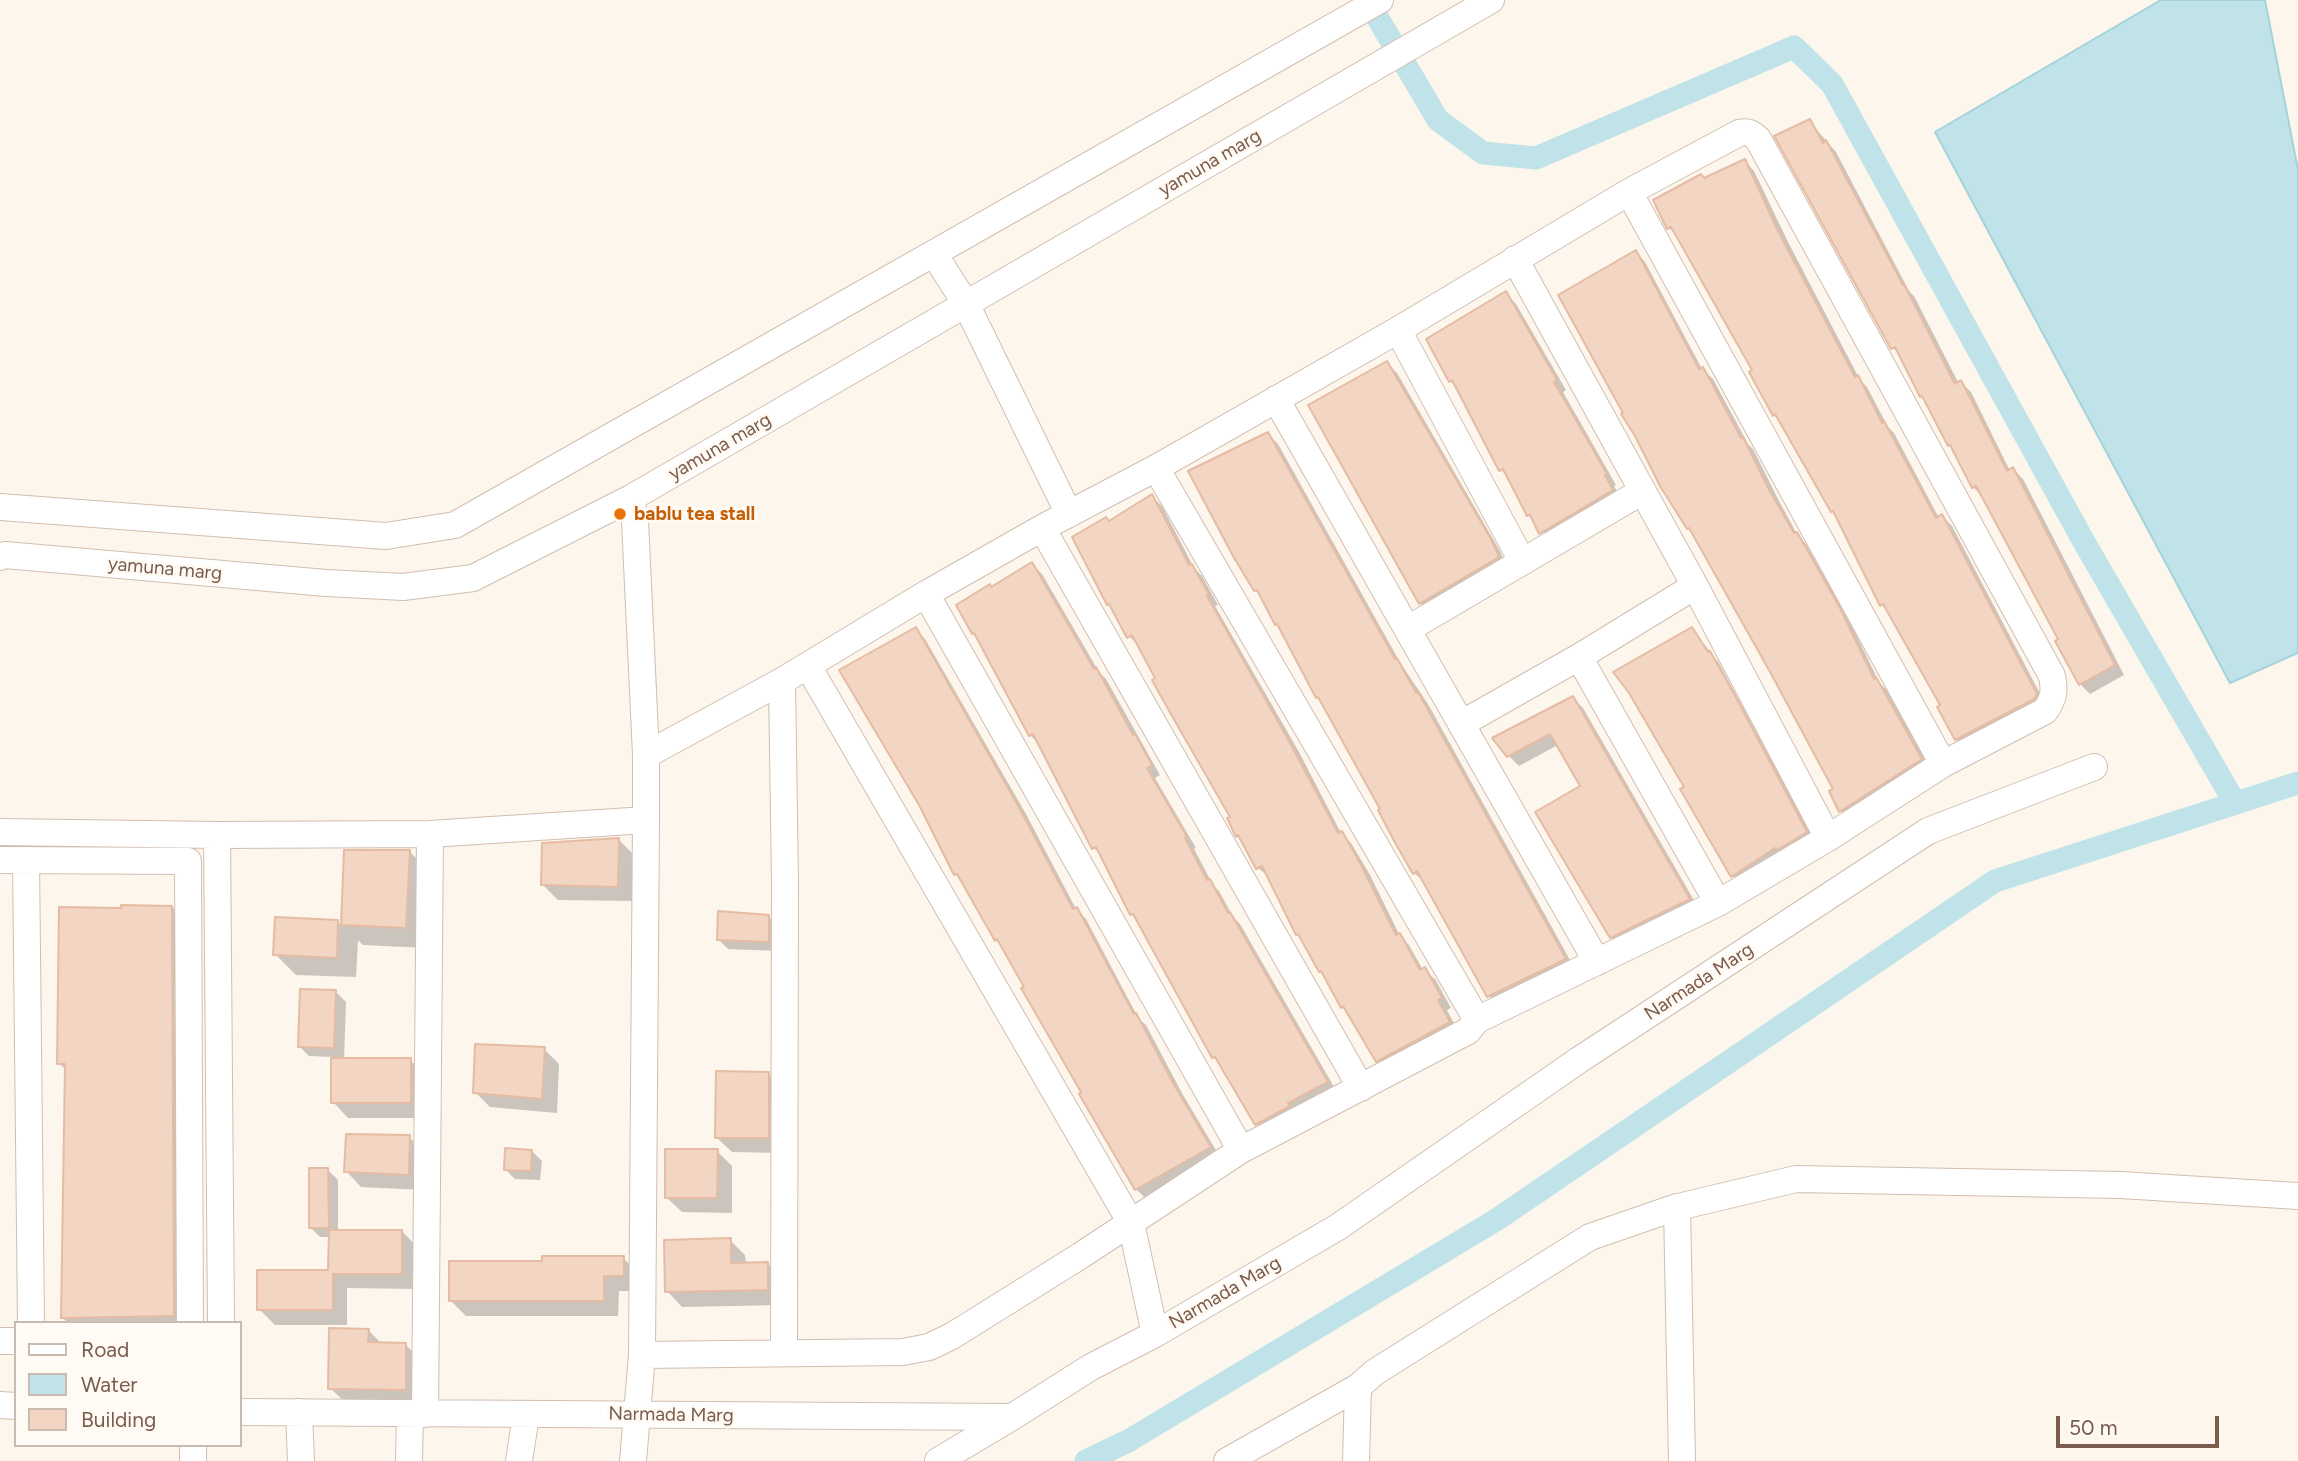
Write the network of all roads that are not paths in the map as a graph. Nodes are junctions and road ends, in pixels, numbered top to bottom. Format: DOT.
graph roads {
  1 [pos="1380,0"];
  2 [pos="1491,0"];
  3 [pos="1629,192"];
  4 [pos="934,254"];
  5 [pos="1515,259"];
  6 [pos="967,304"];
  7 [pos="1398,330"];
  8 [pos="1276,399"];
  9 [pos="1156,468"];
  10 [pos="1641,492"];
  11 [pos="631,498"];
  12 [pos="0,508"];
  13 [pos="1069,513"];
  14 [pos="1042,528"];
  15 [pos="0,557"];
  16 [pos="1522,561"];
  17 [pos="1695,586"];
  18 [pos="926,594"];
  19 [pos="1408,629"];
  20 [pos="1579,657"];
  21 [pos="808,666"];
  22 [pos="782,681"];
  23 [pos="1461,724"];
  24 [pos="646,755"];
  25 [pos="1943,764"];
  26 [pos="2094,767"];
  27 [pos="646,820"];
  28 [pos="0,832"];
  29 [pos="430,834"];
  30 [pos="217,835"];
  31 [pos="1828,838"];
  32 [pos="0,860"];
  33 [pos="26,860"];
  34 [pos="1718,903"];
  35 [pos="1597,962"];
  36 [pos="1477,1020"];
  37 [pos="1361,1088"];
  38 [pos="1241,1150"];
  39 [pos="2298,1196"];
  40 [pos="1677,1208"];
  41 [pos="1130,1223"];
  42 [pos="31,1321"];
  43 [pos="190,1321"];
  44 [pos="221,1321"];
  45 [pos="1155,1334"];
  46 [pos="784,1352"];
  47 [pos="642,1355"];
  48 [pos="1358,1387"];
  49 [pos="242,1412"];
  50 [pos="299,1412"];
  51 [pos="417,1414"];
  52 [pos="638,1414"];
  53 [pos="526,1415"];
  54 [pos="1012,1417"];
  55 [pos="301,1461"];
  56 [pos="410,1461"];
  57 [pos="519,1461"];
  58 [pos="633,1461"];
  59 [pos="938,1461"];
  60 [pos="1227,1461"];
  61 [pos="1356,1461"];
  62 [pos="1682,1461"];
  1 -- 4 [label="street"];
  2 -- 6 [label="street, yamuna marg"];
  3 -- 5 [label="street"];
  3 -- 25 [label="street"];
  3 -- 25 [label="street"];
  4 -- 6 [label="street"];
  4 -- 12 [label="street"];
  5 -- 7 [label="street"];
  5 -- 10 [label="street"];
  6 -- 11 [label="street, yamuna marg"];
  6 -- 13 [label="street"];
  7 -- 8 [label="street"];
  7 -- 16 [label="street"];
  8 -- 9 [label="street"];
  8 -- 19 [label="street"];
  9 -- 13 [label="street"];
  9 -- 36 [label="street"];
  10 -- 16 [label="street"];
  10 -- 17 [label="street"];
  11 -- 15 [label="street, yamuna marg"];
  11 -- 24 [label="street"];
  13 -- 14 [label="street"];
  14 -- 18 [label="street"];
  14 -- 37 [label="street"];
  16 -- 19 [label="street"];
  17 -- 20 [label="street"];
  17 -- 31 [label="street"];
  18 -- 21 [label="street"];
  18 -- 38 [label="street"];
  19 -- 23 [label="street"];
  20 -- 23 [label="street"];
  20 -- 34 [label="street"];
  21 -- 22 [label="street"];
  21 -- 41 [label="street"];
  22 -- 24 [label="street"];
  22 -- 46 [label="street"];
  23 -- 35 [label="street"];
  24 -- 27 [label="street"];
  25 -- 31 [label="street"];
  26 -- 45 [label="street, Narmada Marg"];
  27 -- 29 [label="street"];
  27 -- 47 [label="street"];
  28 -- 30 [label="street"];
  29 -- 30 [label="street"];
  29 -- 51 [label="street"];
  30 -- 44 [label="street"];
  31 -- 34 [label="street"];
  32 -- 33 [label="street"];
  33 -- 42 [label="street"];
  33 -- 43 [label="street"];
  34 -- 35 [label="street"];
  35 -- 36 [label="street"];
  36 -- 37 [label="street"];
  37 -- 38 [label="street"];
  38 -- 41 [label="street"];
  39 -- 40 [label="street"];
  40 -- 48 [label="street"];
  40 -- 62 [label="street"];
  41 -- 45 [label="street"];
  41 -- 46 [label="street"];
  45 -- 54 [label="street, Narmada Marg"];
  46 -- 47 [label="street"];
  47 -- 52 [label="street"];
  48 -- 60 [label="street"];
  48 -- 61 [label="street"];
  49 -- 50 [label="street, Narmada Marg"];
  50 -- 51 [label="street, Narmada Marg"];
  50 -- 55 [label="street"];
  51 -- 53 [label="street, Narmada Marg"];
  51 -- 56 [label="street"];
  52 -- 53 [label="street, Narmada Marg"];
  52 -- 54 [label="street, Narmada Marg"];
  52 -- 58 [label="street"];
  53 -- 57 [label="street"];
  54 -- 59 [label="street"];
}
